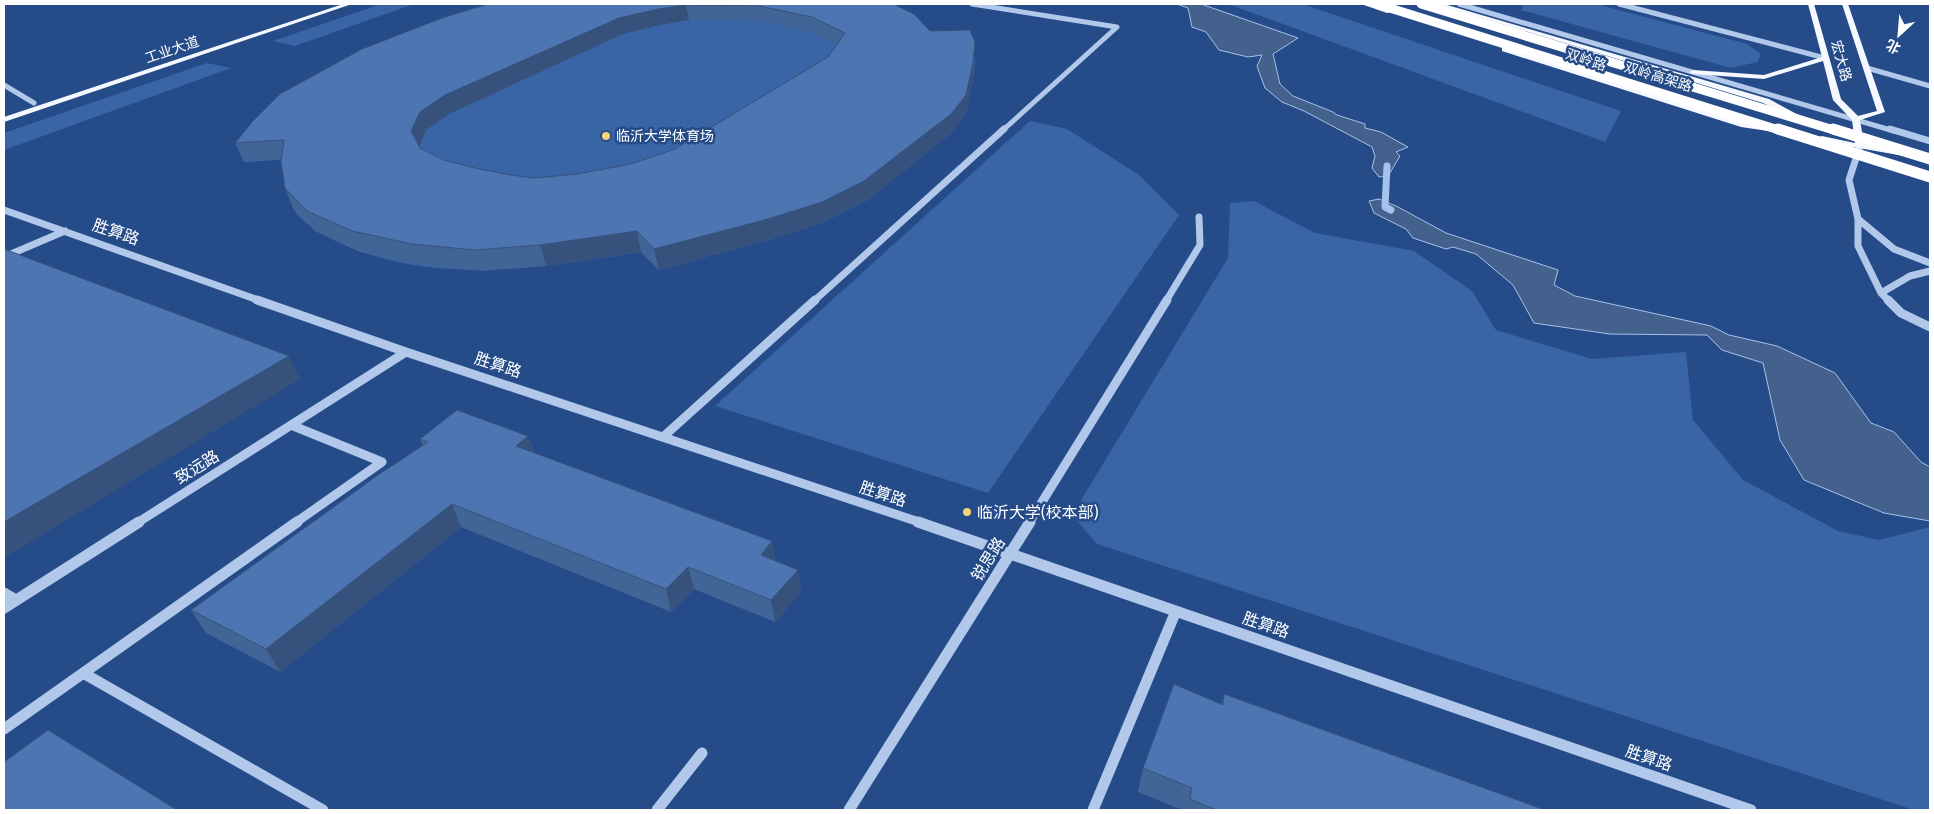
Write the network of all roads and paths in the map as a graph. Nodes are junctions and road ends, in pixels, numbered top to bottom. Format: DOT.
graph roads {
  1 [pos="334,4"];
  2 [pos="349,4"];
  3 [pos="972,4"];
  4 [pos="1364,4"];
  5 [pos="1377,4"];
  6 [pos="1421,4"];
  7 [pos="1438,4"];
  8 [pos="1460,4"];
  9 [pos="1619,4"];
  10 [pos="1811,4"];
  11 [pos="1845,4"];
  12 [pos="1492,20"];
  13 [pos="1583,40"];
  14 [pos="1825,58"];
  15 [pos="1867,68"];
  16 [pos="1693,72"];
  17 [pos="4,85"];
  18 [pos="1930,86"];
  19 [pos="34,103"];
  20 [pos="4,113"];
  21 [pos="1856,119"];
  22 [pos="4,120"];
  23 [pos="1930,141"];
  24 [pos="1860,146"];
  25 [pos="1930,159"];
  26 [pos="1930,177"];
  27 [pos="1930,182"];
  28 [pos="4,210"];
  29 [pos="1199,217"];
  30 [pos="1858,219"];
  31 [pos="65,231"];
  32 [pos="4,257"];
  33 [pos="1930,263"];
  34 [pos="1930,271"];
  35 [pos="1881,293"];
  36 [pos="1930,326"];
  37 [pos="406,352"];
  38 [pos="292,425"];
  39 [pos="663,437"];
  40 [pos="1010,553"];
  41 [pos="4,593"];
  42 [pos="16,600"];
  43 [pos="4,608"];
  44 [pos="1176,611"];
  45 [pos="84,673"];
  46 [pos="4,729"];
  47 [pos="702,753"];
  48 [pos="323,810"];
  49 [pos="657,810"];
  50 [pos="849,810"];
  51 [pos="1093,810"];
  52 [pos="1751,810"];
  1 -- 19 [label="main road, 工业大道"];
  2 -- 22 [label="main road, 工业大道"];
  3 -- 39 [label="street"];
  4 -- 24 [label="main road, 双岭路"];
  5 -- 26 [label="highway, 双岭高架路, bridge"];
  6 -- 25 [label="highway, 双岭高架路, bridge"];
  7 -- 12 [label="main road, 双岭路"];
  8 -- 13 [label="street"];
  9 -- 14 [label="street"];
  10 -- 14 [label="main road, 宏大路"];
  11 -- 15 [label="main road, 宏大路"];
  12 -- 13 [label="main road"];
  12 -- 24 [label="main road, 双岭路"];
  13 -- 16 [label="street"];
  14 -- 16 [label="main road"];
  14 -- 21 [label="main road, 宏大路"];
  15 -- 18 [label="street"];
  15 -- 21 [label="main road, 宏大路"];
  16 -- 21 [label="street"];
  17 -- 19 [label="street"];
  19 -- 20 [label="main road, 工业大道"];
  21 -- 23 [label="street"];
  21 -- 24 [label="main road"];
  24 -- 25 [label="main road, 双岭路"];
  24 -- 27 [label="main road, 双岭路"];
  24 -- 30 [label="street"];
  28 -- 31 [label="street, 胜算路"];
  29 -- 40 [label="street, 锐思路"];
  30 -- 33 [label="street"];
  30 -- 35 [label="street"];
  31 -- 32 [label="street"];
  31 -- 37 [label="street, 胜算路"];
  34 -- 35 [label="street"];
  35 -- 36 [label="street"];
  37 -- 38 [label="street, 致远路"];
  37 -- 39 [label="street, 胜算路"];
  38 -- 42 [label="street, 致远路"];
  38 -- 45 [label="street"];
  39 -- 40 [label="street, 胜算路"];
  40 -- 44 [label="street, 胜算路"];
  40 -- 50 [label="street, 锐思路"];
  41 -- 42 [label="street"];
  42 -- 43 [label="street, 致远路"];
  44 -- 51 [label="street"];
  44 -- 52 [label="street, 胜算路"];
  45 -- 46 [label="street"];
  45 -- 48 [label="street"];
  47 -- 49 [label="street"];
}
